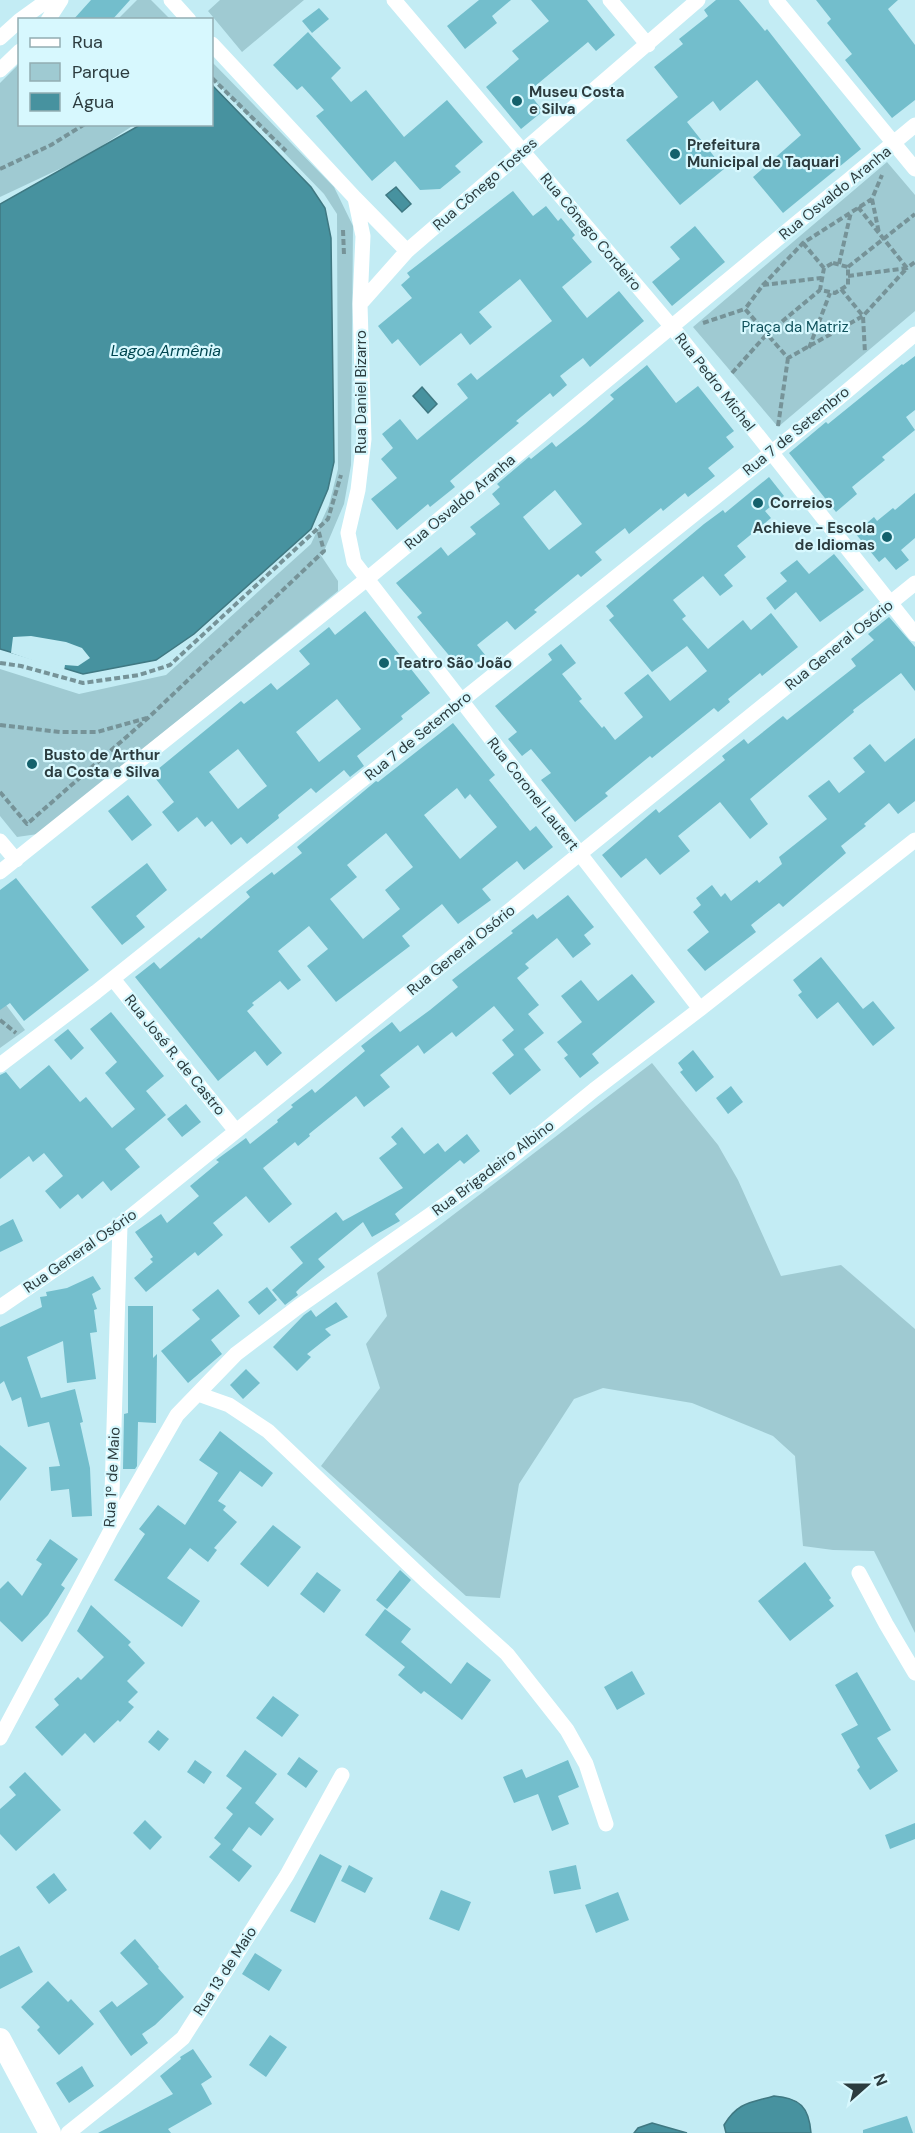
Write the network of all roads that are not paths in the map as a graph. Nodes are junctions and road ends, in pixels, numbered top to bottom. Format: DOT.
graph roads {
  1 [pos="48,0"];
  2 [pos="61,0"];
  3 [pos="171,0"];
  4 [pos="394,0"];
  5 [pos="610,0"];
  6 [pos="698,0"];
  7 [pos="776,0"];
  8 [pos="23,18"];
  9 [pos="49,18"];
  10 [pos="187,18"];
  11 [pos="18,22"];
  12 [pos="0,38"];
  13 [pos="213,45"];
  14 [pos="648,45"];
  15 [pos="18,53"];
  16 [pos="0,70"];
  17 [pos="915,125"];
  18 [pos="894,144"];
  19 [pos="522,151"];
  20 [pos="915,169"];
  21 [pos="356,198"];
  22 [pos="407,251"];
  23 [pos="360,304"];
  24 [pos="672,327"];
  25 [pos="915,334"];
  26 [pos="770,452"];
  27 [pos="367,579"];
  28 [pos="915,583"];
  29 [pos="891,603"];
  30 [pos="915,634"];
  31 [pos="461,701"];
  32 [pos="915,840"];
  33 [pos="0,841"];
  34 [pos="580,855"];
  35 [pos="16,860"];
  36 [pos="0,872"];
  37 [pos="113,979"];
  38 [pos="700,1009"];
  39 [pos="0,1065"];
  40 [pos="236,1131"];
  41 [pos="120,1226"];
  42 [pos="0,1307"];
  43 [pos="198,1394"];
  44 [pos="111,1530"];
  45 [pos="859,1573"];
  46 [pos="915,1673"];
  47 [pos="0,1738"];
  48 [pos="342,1775"];
  49 [pos="606,1824"];
  50 [pos="0,2039"];
  51 [pos="50,2133"];
  52 [pos="68,2133"];
  1 -- 8 [label="street"];
  2 -- 9 [label="street"];
  3 -- 10 [label="street"];
  4 -- 19 [label="street, Rua Cônego Cordeiro"];
  5 -- 14 [label="street"];
  6 -- 14 [label="street, Rua Cônego Tostes"];
  7 -- 18 [label="street"];
  11 -- 12 [label="street"];
  13 -- 21 [label="street"];
  14 -- 19 [label="street, Rua Cônego Tostes"];
  15 -- 16 [label="street"];
  17 -- 18 [label="street, Rua Osvaldo Aranha"];
  18 -- 20 [label="street"];
  18 -- 24 [label="street, Rua Osvaldo Aranha"];
  19 -- 22 [label="street, Rua Cônego Tostes"];
  19 -- 24 [label="street, Rua Cônego Cordeiro"];
  21 -- 22 [label="street"];
  21 -- 23 [label="street, Rua Daniel Bizarro"];
  22 -- 23 [label="street, Rua Cônego Tostes"];
  23 -- 27 [label="street, Rua Daniel Bizarro"];
  24 -- 26 [label="street, Rua Pedro Michel"];
  24 -- 27 [label="street, Rua Osvaldo Aranha"];
  25 -- 26 [label="street, Rua 7 de Setembro"];
  26 -- 29 [label="street, Rua Pedro Michel"];
  26 -- 31 [label="street, Rua 7 de Setembro"];
  27 -- 31 [label="street, Rua Coronel Lautert"];
  27 -- 35 [label="street, Rua Osvaldo Aranha"];
  28 -- 29 [label="street, Rua General Osório"];
  29 -- 30 [label="street, Rua Pedro Michel"];
  29 -- 34 [label="street, Rua General Osório"];
  31 -- 34 [label="street, Rua Coronel Lautert"];
  31 -- 37 [label="street, Rua 7 de Setembro"];
  32 -- 38 [label="street, Rua Brigadeiro Albino"];
  33 -- 35 [label="street"];
  34 -- 38 [label="street, Rua Coronel Lautert"];
  34 -- 40 [label="street, Rua General Osório"];
  35 -- 36 [label="street, Rua Osvaldo Aranha"];
  37 -- 39 [label="street, Rua 7 de Setembro"];
  37 -- 40 [label="street, Rua José R. de Castro"];
  38 -- 43 [label="street, Rua Brigadeiro Albino"];
  40 -- 41 [label="street, Rua General Osório"];
  41 -- 42 [label="street, Rua General Osório"];
  41 -- 44 [label="street, Rua 1º de Maio"];
  43 -- 44 [label="street, Rua Brigadeiro Albino"];
  43 -- 49 [label="street"];
  44 -- 47 [label="street, Rua 1º de Maio"];
  45 -- 46 [label="street"];
  48 -- 52 [label="street, Rua 13 de Maio"];
  50 -- 51 [label="street"];
}
